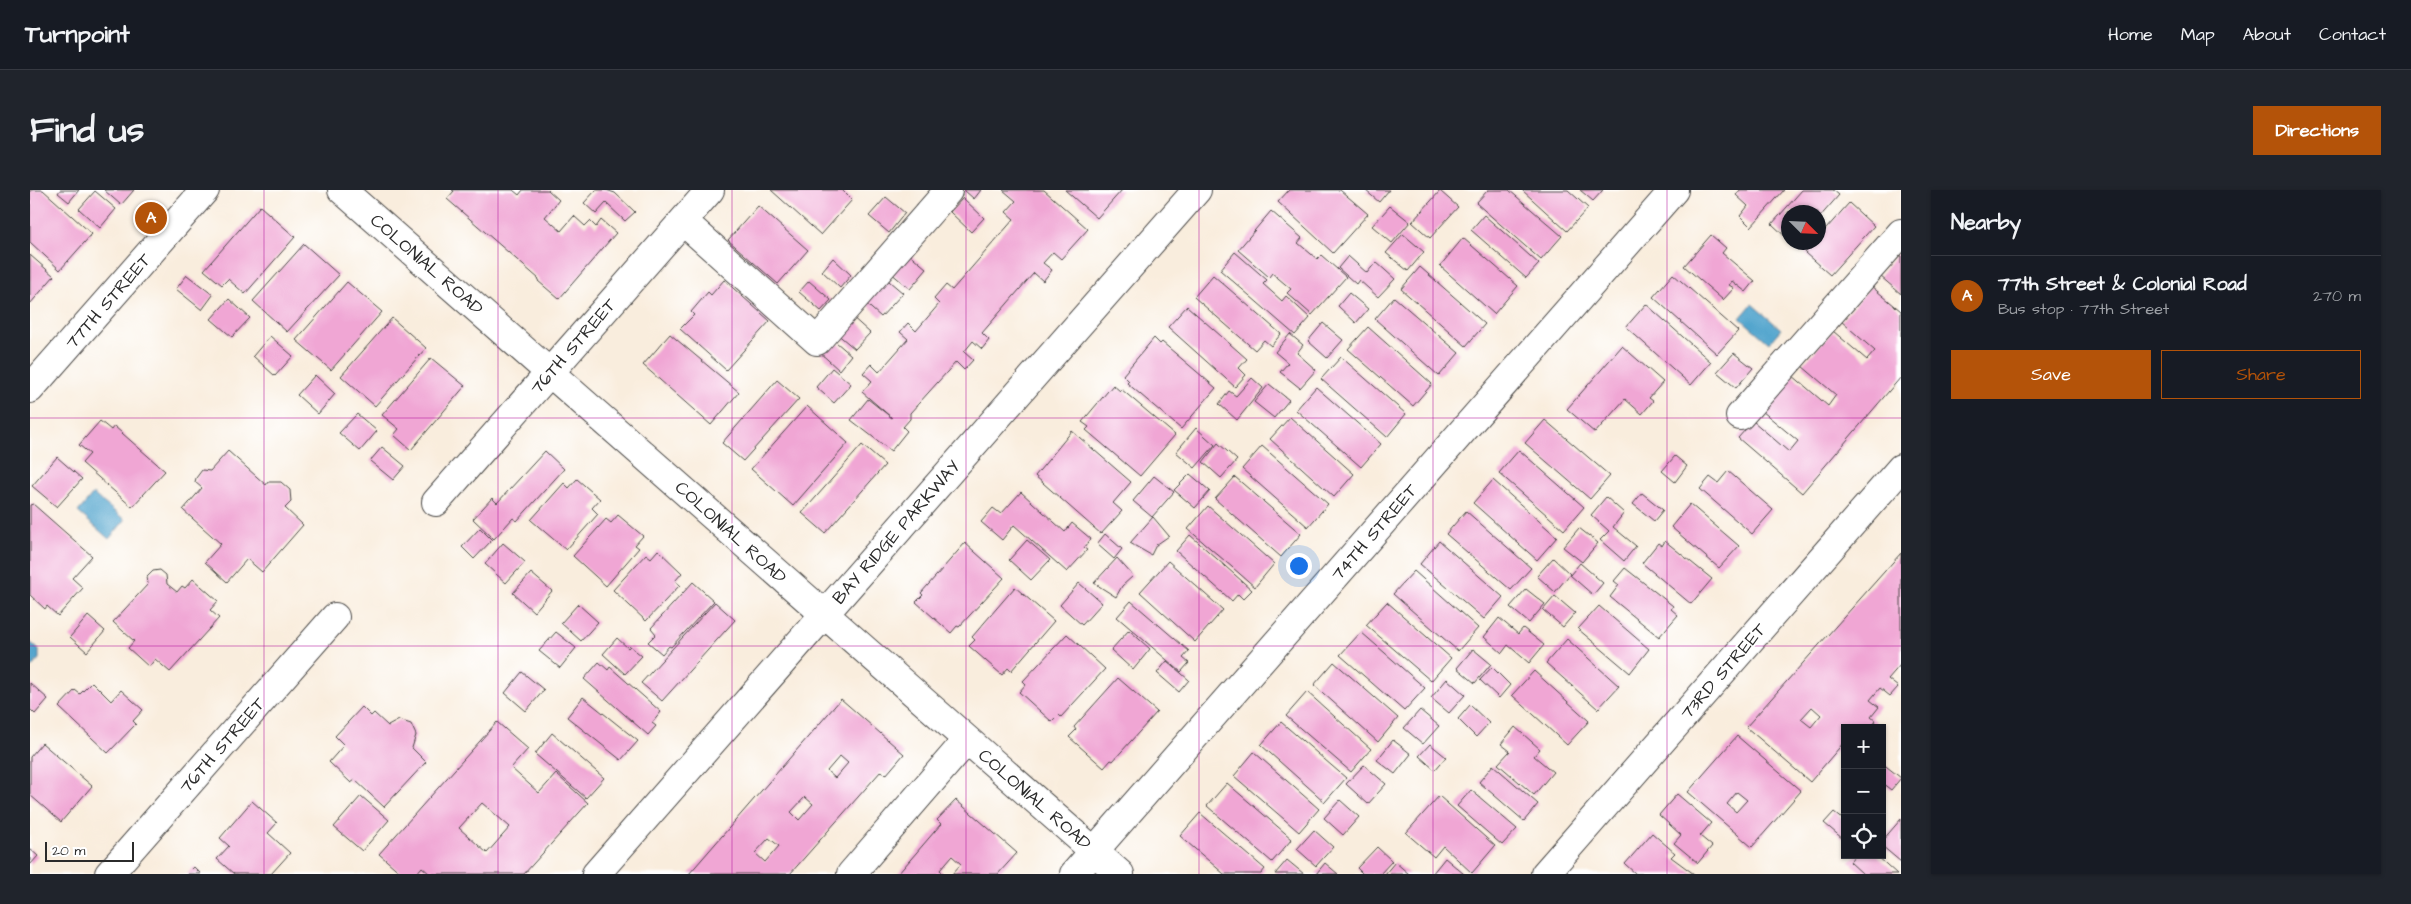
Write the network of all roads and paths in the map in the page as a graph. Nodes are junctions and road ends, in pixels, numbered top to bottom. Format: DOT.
graph roads {
  1 [pos="205,190"];
  2 [pos="342,190"];
  3 [pos="710,190"];
  4 [pos="1197,190"];
  5 [pos="1674,190"];
  6 [pos="948,191"];
  7 [pos="683,221"];
  8 [pos="1901,233"];
  9 [pos="550,372"];
  10 [pos="30,389"];
  11 [pos="1740,416"];
  12 [pos="1901,468"];
  13 [pos="436,502"];
  14 [pos="824,614"];
  15 [pos="335,617"];
  16 [pos="967,740"];
  17 [pos="1094,851"];
  18 [pos="109,874"];
  19 [pos="596,874"];
  20 [pos="851,874"];
  21 [pos="1074,874"];
  22 [pos="1120,874"];
  23 [pos="1545,874"];
  1 -- 10 [label="street, 77TH STREET"];
  2 -- 9 [label="street, COLONIAL ROAD"];
  3 -- 7 [label="street, 76TH STREET"];
  4 -- 14 [label="street, BAY RIDGE PARKWAY"];
  5 -- 17 [label="street, 74TH STREET"];
  6 -- 7 [label="street"];
  7 -- 9 [label="street, 76TH STREET"];
  8 -- 11 [label="street"];
  9 -- 13 [label="street, 76TH STREET"];
  9 -- 14 [label="street, COLONIAL ROAD"];
  12 -- 23 [label="street, 73RD STREET"];
  14 -- 16 [label="street, COLONIAL ROAD"];
  14 -- 19 [label="street, BAY RIDGE PARKWAY"];
  15 -- 18 [label="street, 76TH STREET"];
  16 -- 17 [label="street, COLONIAL ROAD"];
  16 -- 20 [label="street"];
  17 -- 21 [label="street, 74TH STREET"];
  17 -- 22 [label="street, COLONIAL ROAD"];
}
